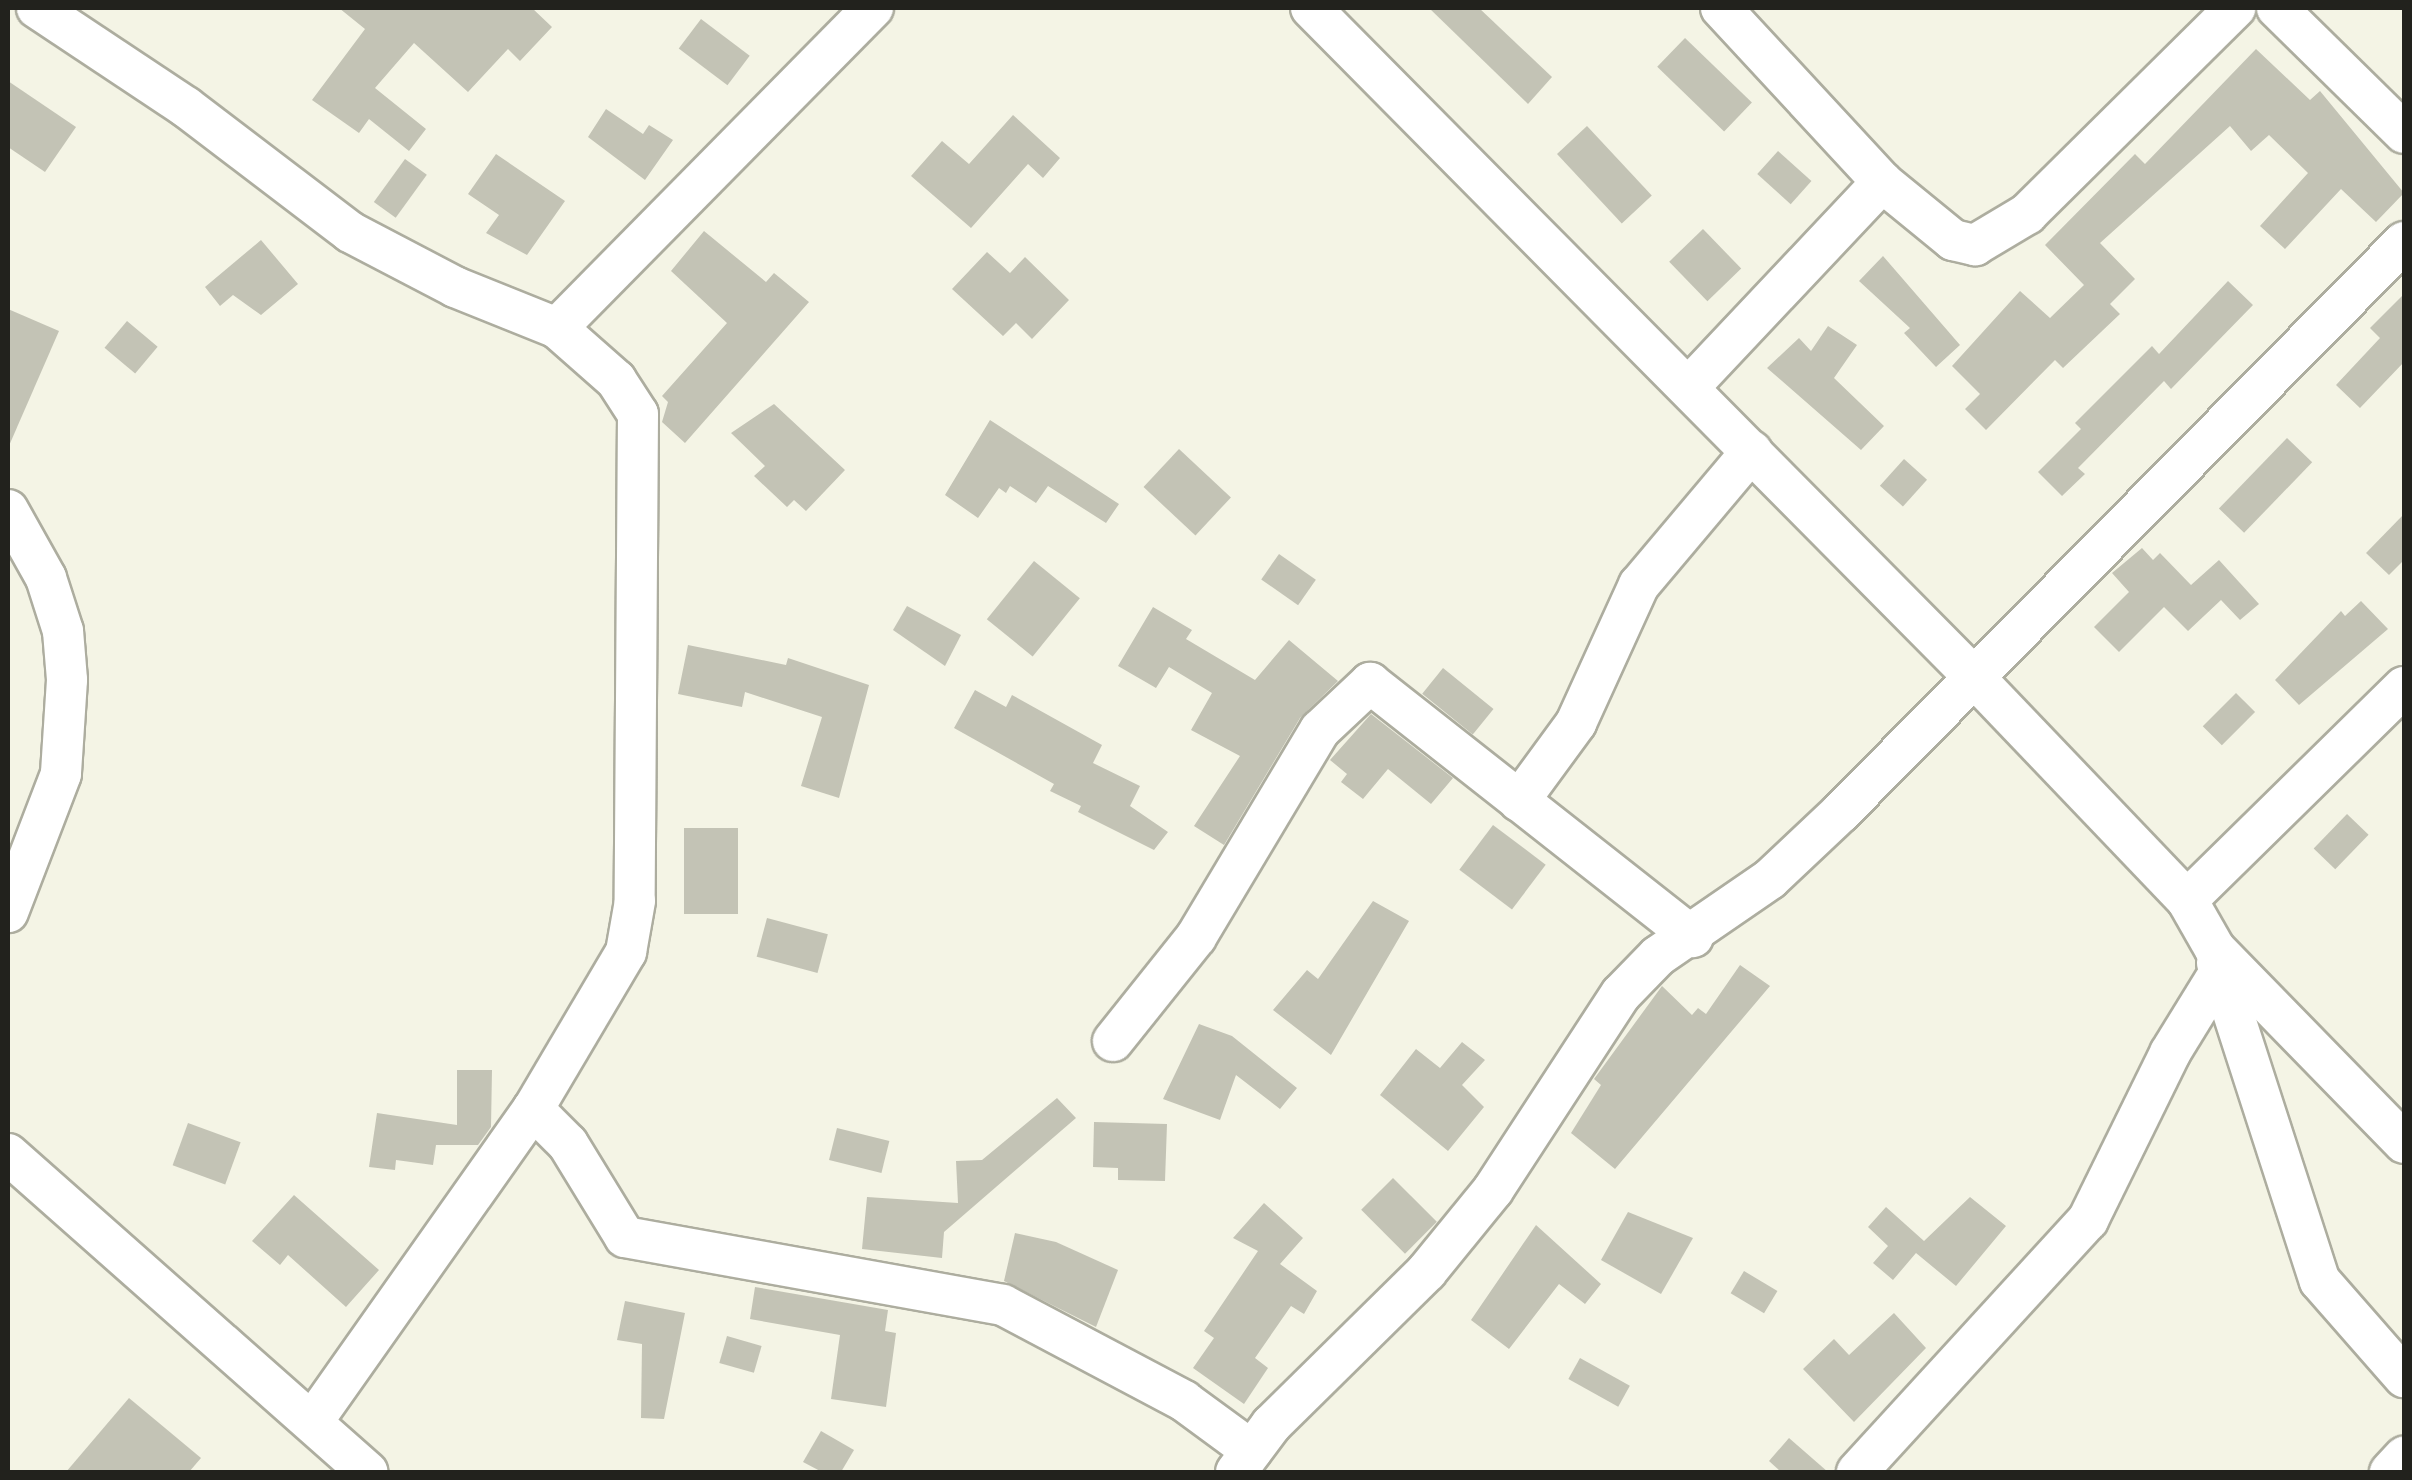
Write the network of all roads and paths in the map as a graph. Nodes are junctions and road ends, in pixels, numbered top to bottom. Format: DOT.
graph roads {
  1 [pos="36,8"];
  2 [pos="873,8"];
  3 [pos="1310,8"];
  4 [pos="1721,8"];
  5 [pos="2236,8"];
  6 [pos="2277,8"];
  7 [pos="2404,133"];
  8 [pos="1882,182"];
  9 [pos="2404,242"];
  10 [pos="557,328"];
  11 [pos="1690,388"];
  12 [pos="1752,451"];
  13 [pos="8,510"];
  14 [pos="1971,674"];
  15 [pos="2404,687"];
  16 [pos="1519,801"];
  17 [pos="2187,900"];
  18 [pos="8,912"];
  19 [pos="1694,937"];
  20 [pos="2217,962"];
  21 [pos="1113,1041"];
  22 [pos="533,1109"];
  23 [pos="2404,1143"];
  24 [pos="8,1154"];
  25 [pos="2404,1377"];
  26 [pos="312,1422"];
  27 [pos="2404,1457"];
  28 [pos="1244,1462"];
  29 [pos="352,1467"];
  30 [pos="1857,1472"];
  31 [pos="2390,1472"];
  1 -- 10 [label="street"];
  2 -- 10 [label="street"];
  3 -- 11 [label="street"];
  4 -- 8 [label="street"];
  5 -- 8 [label="street"];
  6 -- 7 [label="street"];
  8 -- 11 [label="street"];
  9 -- 14 [label="street"];
  10 -- 22 [label="street"];
  11 -- 12 [label="street"];
  12 -- 14 [label="street"];
  12 -- 16 [label="street"];
  13 -- 18 [label="street"];
  14 -- 17 [label="street"];
  14 -- 19 [label="street"];
  15 -- 17 [label="street"];
  16 -- 19 [label="street"];
  16 -- 21 [label="street"];
  17 -- 20 [label="street"];
  19 -- 28 [label="street"];
  20 -- 23 [label="street"];
  20 -- 25 [label="street"];
  20 -- 30 [label="street"];
  22 -- 26 [label="street"];
  22 -- 28 [label="street"];
  24 -- 26 [label="street"];
  26 -- 29 [label="street"];
  27 -- 31 [label="street"];
}
